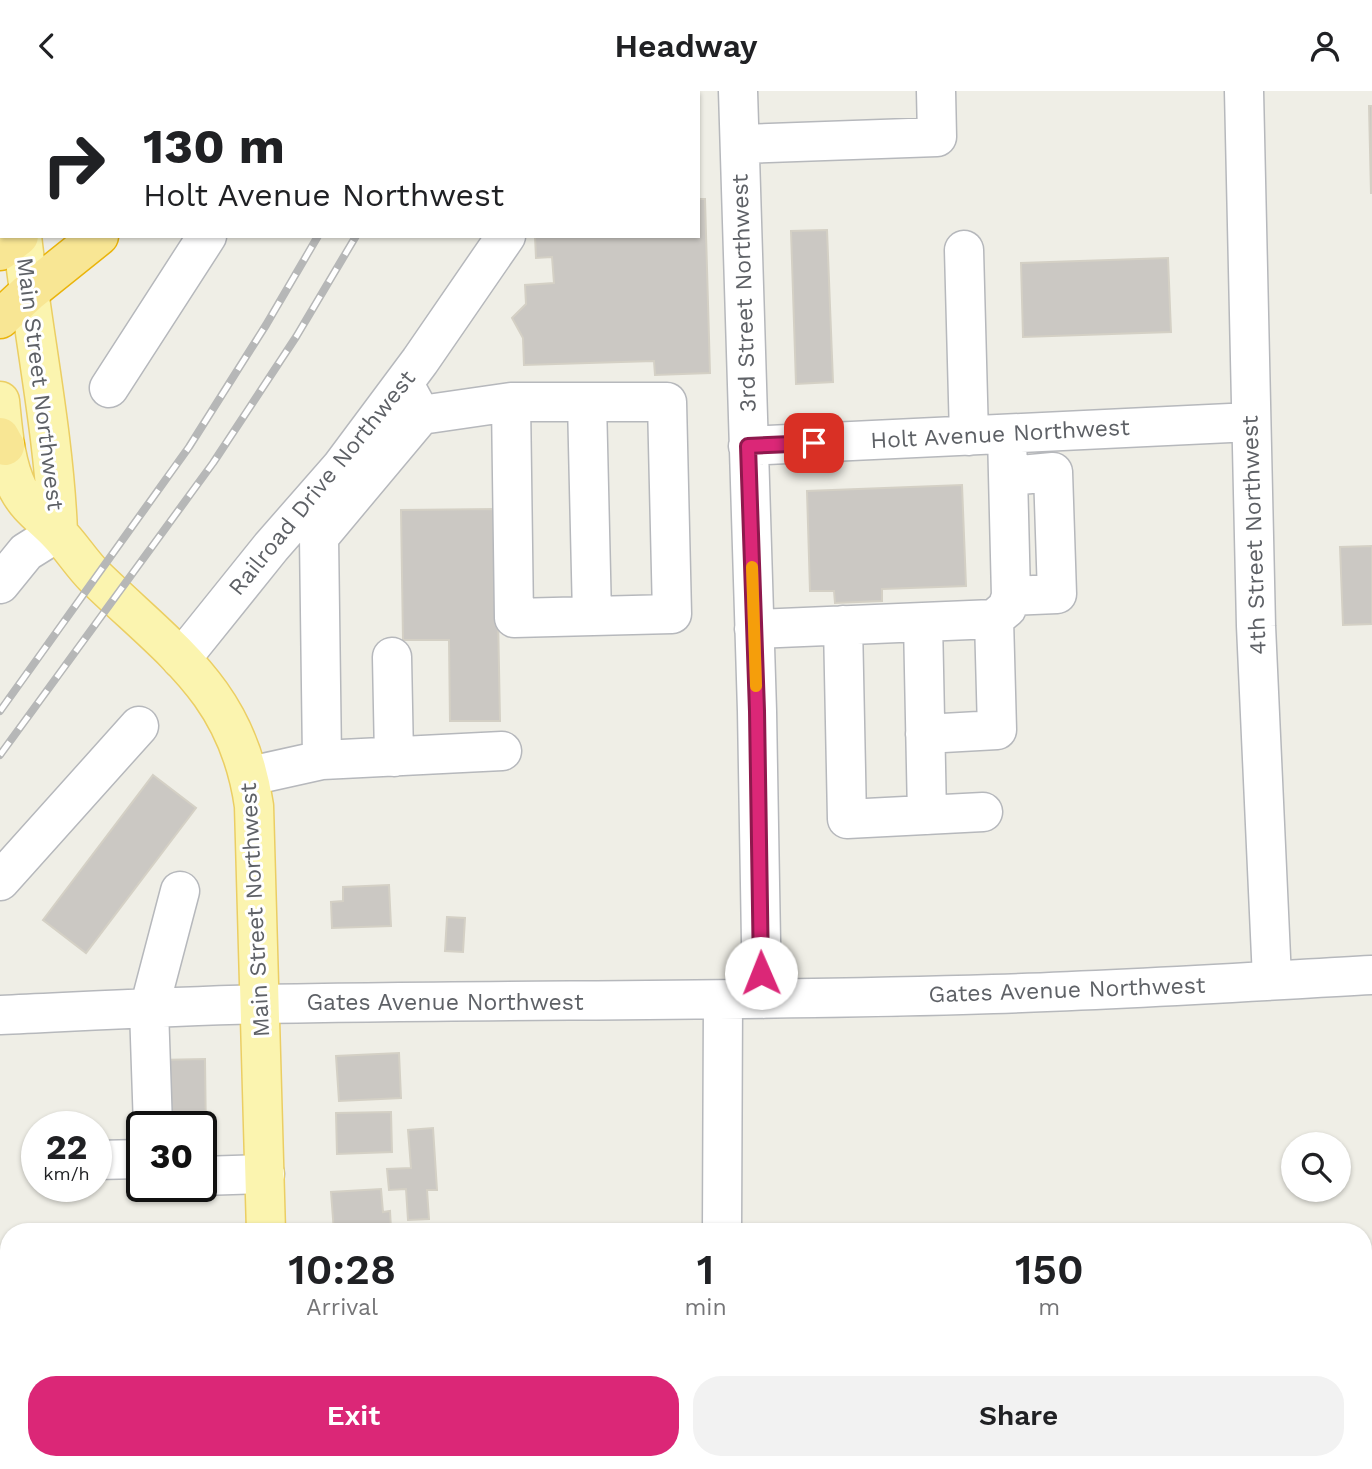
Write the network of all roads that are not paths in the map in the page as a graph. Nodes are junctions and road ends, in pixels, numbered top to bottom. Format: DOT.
graph roads {
  1 [pos="738,91"];
  2 [pos="936,91"];
  3 [pos="1244,91"];
  4 [pos="740,144"];
  5 [pos="18,238"];
  6 [pos="21,238"];
  7 [pos="97,238"];
  8 [pos="206,238"];
  9 [pos="505,238"];
  10 [pos="964,250"];
  11 [pos="0,251"];
  12 [pos="28,293"];
  13 [pos="0,319"];
  14 [pos="109,388"];
  15 [pos="412,399"];
  16 [pos="0,401"];
  17 [pos="511,402"];
  18 [pos="587,402"];
  19 [pos="1251,422"];
  20 [pos="1007,435"];
  21 [pos="969,436"];
  22 [pos="3,441"];
  23 [pos="748,446"];
  24 [pos="58,532"];
  25 [pos="0,584"];
  26 [pos="1002,608"];
  27 [pos="592,617"];
  28 [pos="923,622"];
  29 [pos="843,625"];
  30 [pos="754,629"];
  31 [pos="392,657"];
  32 [pos="181,659"];
  33 [pos="139,726"];
  34 [pos="925,734"];
  35 [pos="502,751"];
  36 [pos="394,757"];
  37 [pos="322,760"];
  38 [pos="250,776"];
  39 [pos="983,812"];
  40 [pos="927,815"];
  41 [pos="0,881"];
  42 [pos="180,891"];
  43 [pos="1372,975"];
  44 [pos="1272,979"];
  45 [pos="762,999"];
  46 [pos="723,1000"];
  47 [pos="260,1004"];
  48 [pos="149,1009"];
  49 [pos="0,1015"];
  50 [pos="152,1111"];
  51 [pos="265,1174"];
  52 [pos="217,1175"];
  53 [pos="266,1223"];
  54 [pos="722,1223"];
  1 -- 4 [label="street, 3rd Street Northwest"];
  2 -- 4 [label="street"];
  3 -- 19 [label="street, 4th Street Northwest"];
  4 -- 23 [label="street, 3rd Street Northwest"];
  5 -- 11 [label="highway"];
  6 -- 12 [label="main road, Main Street Northwest"];
  7 -- 12 [label="highway"];
  8 -- 14 [label="street"];
  9 -- 15 [label="street, Railroad Drive Northwest"];
  10 -- 21 [label="street"];
  12 -- 13 [label="highway"];
  12 -- 24 [label="main road, Main Street Northwest"];
  15 -- 17 [label="street"];
  15 -- 32 [label="street, Railroad Drive Northwest"];
  15 -- 37 [label="street"];
  16 -- 22 [label="main road, Main Street Northwest"];
  17 -- 18 [label="street"];
  17 -- 27 [label="street"];
  18 -- 27 [label="street"];
  18 -- 27 [label="street"];
  19 -- 20 [label="street, Holt Avenue Northwest"];
  19 -- 44 [label="street, 4th Street Northwest"];
  20 -- 21 [label="street, Holt Avenue Northwest"];
  20 -- 26 [label="street"];
  21 -- 23 [label="street, Holt Avenue Northwest"];
  22 -- 24 [label="main road, Main Street Northwest"];
  23 -- 30 [label="street, 3rd Street Northwest"];
  24 -- 25 [label="street"];
  24 -- 32 [label="main road, Main Street Northwest"];
  26 -- 28 [label="street"];
  26 -- 34 [label="street"];
  28 -- 29 [label="street"];
  28 -- 34 [label="street"];
  29 -- 30 [label="street"];
  29 -- 40 [label="street"];
  30 -- 45 [label="street, 3rd Street Northwest"];
  31 -- 36 [label="street"];
  32 -- 38 [label="main road, Main Street Northwest"];
  33 -- 41 [label="street"];
  34 -- 40 [label="street"];
  35 -- 36 [label="street"];
  36 -- 37 [label="street"];
  37 -- 38 [label="street"];
  38 -- 47 [label="main road, Main Street Northwest"];
  39 -- 40 [label="street"];
  42 -- 48 [label="street"];
  43 -- 44 [label="street, Gates Avenue Northwest"];
  44 -- 45 [label="street, Gates Avenue Northwest"];
  45 -- 46 [label="street, Gates Avenue Northwest"];
  46 -- 47 [label="street, Gates Avenue Northwest"];
  46 -- 54 [label="street"];
  47 -- 48 [label="street, Gates Avenue Northwest"];
  47 -- 51 [label="main road, Main Street Northwest"];
  48 -- 49 [label="street, Gates Avenue Northwest"];
  48 -- 50 [label="street"];
  51 -- 52 [label="street"];
  51 -- 53 [label="main road, Main Street Northwest"];
}
